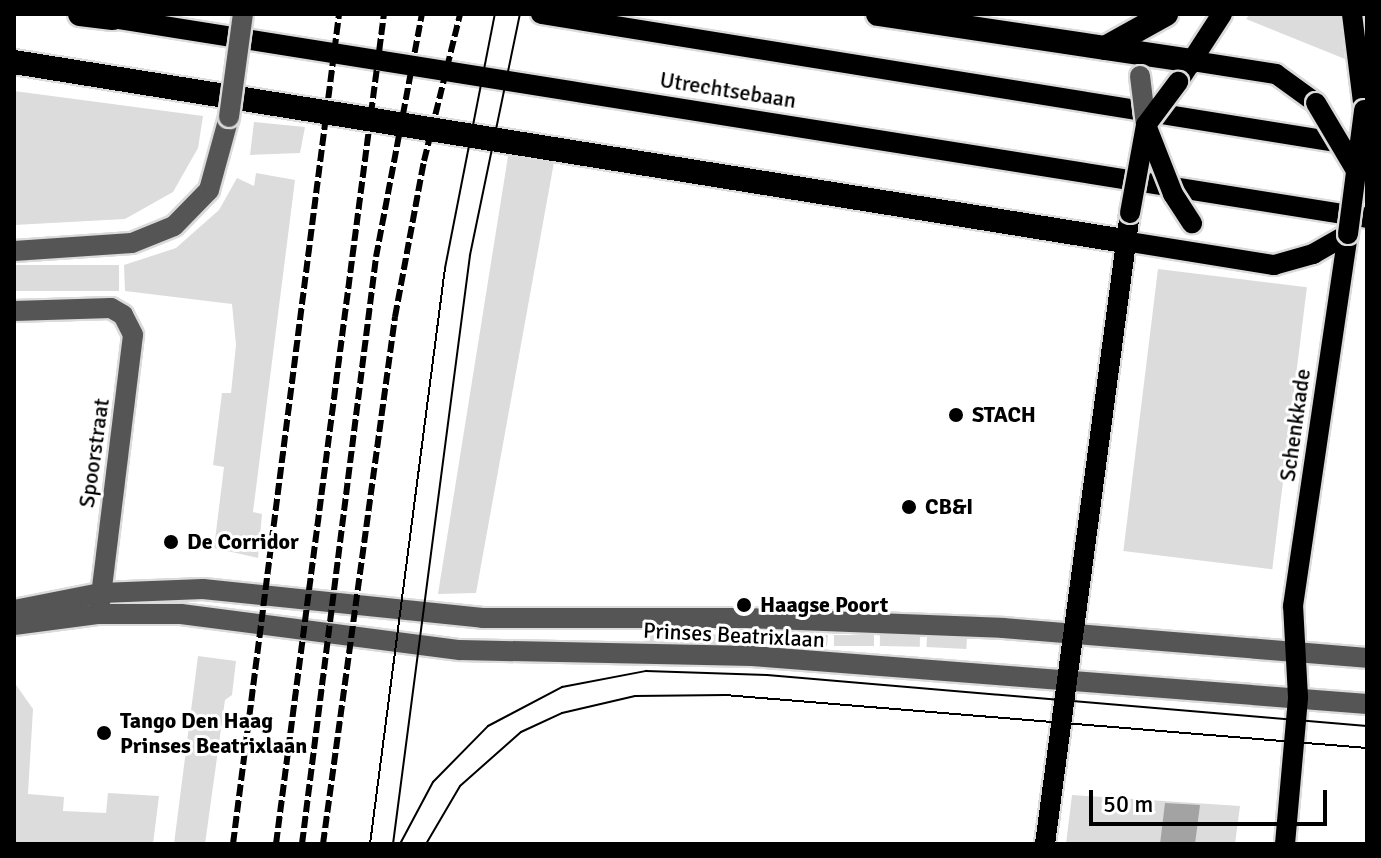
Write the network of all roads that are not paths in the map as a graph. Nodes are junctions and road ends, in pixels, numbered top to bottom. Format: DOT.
graph roads {
  1 [pos="80,14"];
  2 [pos="243,14"];
  3 [pos="541,14"];
  4 [pos="878,14"];
  5 [pos="1166,14"];
  6 [pos="1222,14"];
  7 [pos="1352,14"];
  8 [pos="113,18"];
  9 [pos="1139,43"];
  10 [pos="1193,61"];
  11 [pos="14,62"];
  12 [pos="1146,125"];
  13 [pos="1367,147"];
  14 [pos="1357,172"];
  15 [pos="1367,218"];
  16 [pos="1124,241"];
  17 [pos="1342,241"];
  18 [pos="14,251"];
  19 [pos="1217,255"];
  20 [pos="14,311"];
  21 [pos="101,593"];
  22 [pos="14,610"];
  23 [pos="99,614"];
  24 [pos="14,625"];
  25 [pos="1074,634"];
  26 [pos="1294,652"];
  27 [pos="1367,658"];
  28 [pos="1067,684"];
  29 [pos="1298,697"];
  30 [pos="1367,704"];
  31 [pos="1045,844"];
  32 [pos="1285,844"];
  1 -- 8 [label="highway, Utrechtsebaan"];
  2 -- 18 [label="street, bridge"];
  3 -- 13 [label="main road, Utrechtsebaan"];
  4 -- 9 [label="highway"];
  5 -- 9 [label="highway"];
  6 -- 10 [label="main road"];
  7 -- 14 [label="main road, Schenkkade, bridge"];
  8 -- 15 [label="main road, Utrechtsebaan"];
  9 -- 10 [label="highway"];
  9 -- 12 [label="street, bridge"];
  10 -- 12 [label="main road, bridge"];
  10 -- 14 [label="main road, bridge"];
  11 -- 16 [label="highway"];
  12 -- 16 [label="main road, bridge"];
  12 -- 19 [label="main road, bridge"];
  14 -- 17 [label="main road, Schenkkade, bridge"];
  16 -- 19 [label="main road"];
  16 -- 25 [label="main road"];
  17 -- 19 [label="main road"];
  17 -- 26 [label="main road, Schenkkade"];
  20 -- 21 [label="street, Spoorstraat"];
  21 -- 22 [label="street, Prinses Beatrixlaan"];
  21 -- 23 [label="street, Spoorstraat"];
  21 -- 25 [label="street, Prinses Beatrixlaan"];
  23 -- 24 [label="street, Prinses Beatrixlaan"];
  23 -- 28 [label="street, Prinses Beatrixlaan"];
  25 -- 26 [label="street, Prinses Beatrixlaan"];
  25 -- 28 [label="main road"];
  26 -- 27 [label="street, Prinses Beatrixlaan"];
  26 -- 29 [label="main road, Schenkkade"];
  28 -- 29 [label="street, Prinses Beatrixlaan"];
  28 -- 31 [label="main road"];
  29 -- 30 [label="street, Prinses Beatrixlaan"];
  29 -- 32 [label="main road, Schenkkade"];
}
